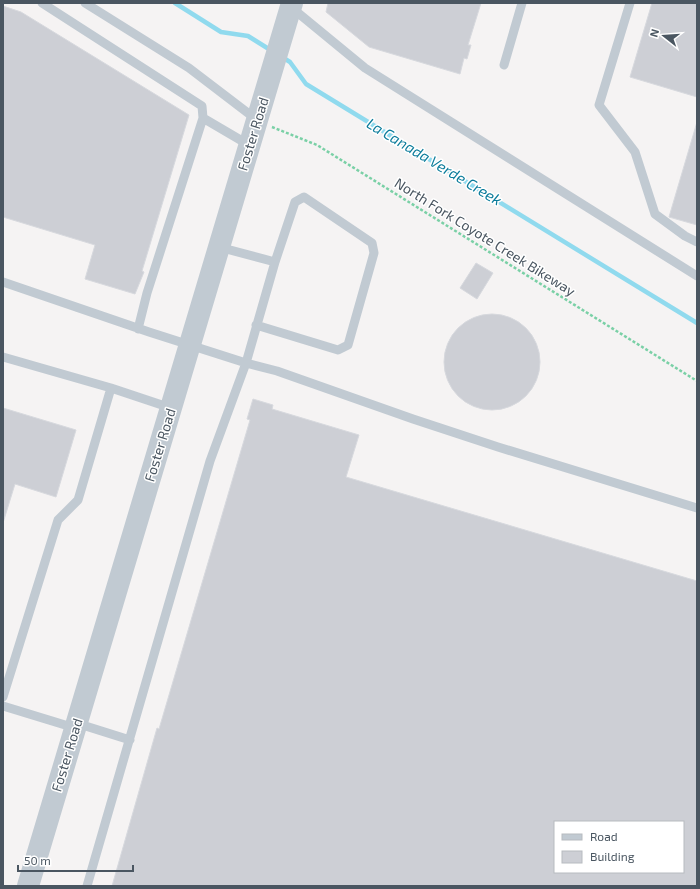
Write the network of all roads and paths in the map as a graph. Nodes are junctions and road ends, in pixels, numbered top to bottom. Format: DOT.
graph roads {
  1 [pos="42,3"];
  2 [pos="85,3"];
  3 [pos="522,3"];
  4 [pos="630,3"];
  5 [pos="290,8"];
  6 [pos="504,65"];
  7 [pos="258,115"];
  8 [pos="203,118"];
  9 [pos="249,145"];
  10 [pos="697,242"];
  11 [pos="219,247"];
  12 [pos="275,262"];
  13 [pos="697,276"];
  14 [pos="3,282"];
  15 [pos="256,326"];
  16 [pos="138,329"];
  17 [pos="189,345"];
  18 [pos="3,357"];
  19 [pos="246,363"];
  20 [pos="697,381"];
  21 [pos="111,388"];
  22 [pos="171,408"];
  23 [pos="697,508"];
  24 [pos="3,697"];
  25 [pos="3,706"];
  26 [pos="76,725"];
  27 [pos="130,740"];
  28 [pos="28,886"];
  29 [pos="87,886"];
  1 -- 8 [label="lane"];
  2 -- 7 [label="lane"];
  3 -- 6 [label="lane"];
  4 -- 10 [label="lane"];
  5 -- 7 [label="street, Foster Road"];
  5 -- 13 [label="lane"];
  7 -- 9 [label="street, Foster Road"];
  7 -- 20 [label="path, North Fork Coyote Creek Bikeway"];
  8 -- 9 [label="lane"];
  8 -- 16 [label="lane"];
  9 -- 11 [label="street, Foster Road"];
  11 -- 12 [label="lane"];
  11 -- 17 [label="street, Foster Road"];
  12 -- 15 [label="lane"];
  12 -- 15 [label="lane"];
  14 -- 16 [label="lane"];
  15 -- 19 [label="lane"];
  16 -- 17 [label="lane"];
  17 -- 19 [label="lane"];
  17 -- 22 [label="street, Foster Road"];
  18 -- 21 [label="lane"];
  19 -- 23 [label="lane"];
  19 -- 27 [label="lane"];
  21 -- 22 [label="lane"];
  21 -- 24 [label="lane"];
  22 -- 26 [label="street, Foster Road"];
  25 -- 26 [label="lane"];
  26 -- 27 [label="lane"];
  26 -- 28 [label="street, Foster Road"];
  27 -- 29 [label="lane"];
}
